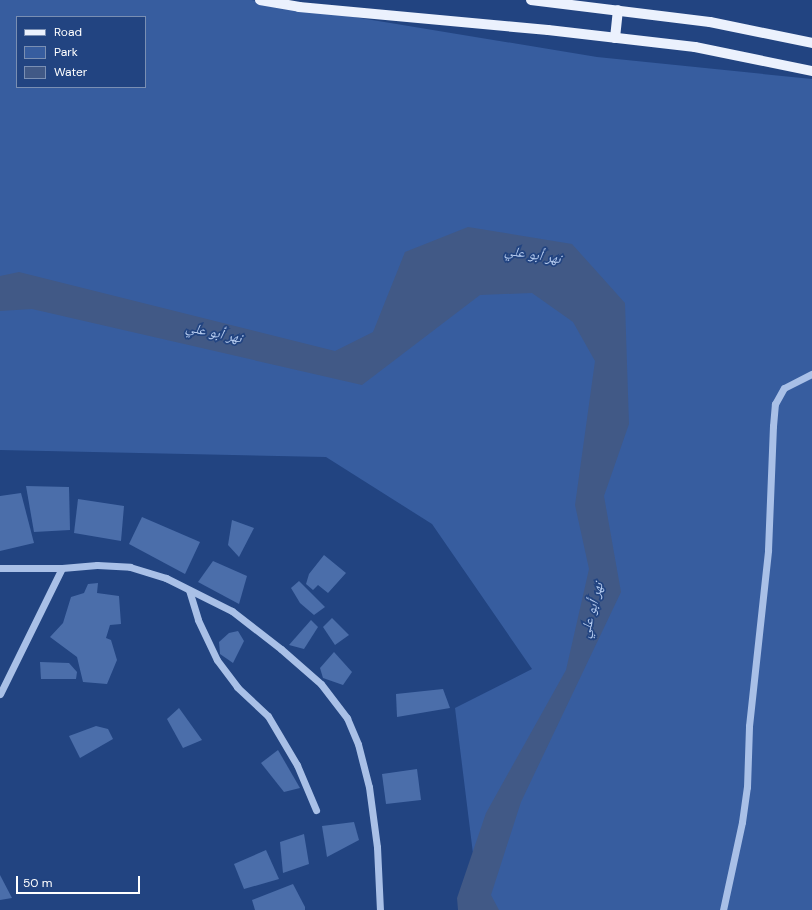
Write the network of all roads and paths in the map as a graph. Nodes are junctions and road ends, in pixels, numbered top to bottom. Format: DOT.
graph roads {
  1 [pos="260,0"];
  2 [pos="531,0"];
  3 [pos="326,5"];
  4 [pos="618,10"];
  5 [pos="615,38"];
  6 [pos="812,43"];
  7 [pos="812,71"];
  8 [pos="812,374"];
  9 [pos="0,568"];
  10 [pos="62,568"];
  11 [pos="189,590"];
  12 [pos="0,694"];
  13 [pos="316,810"];
  14 [pos="380,910"];
  15 [pos="723,910"];
  1 -- 3 [label="main road"];
  2 -- 4 [label="main road"];
  3 -- 5 [label="main road"];
  4 -- 5 [label="main road"];
  4 -- 6 [label="main road"];
  5 -- 7 [label="main road"];
  8 -- 15 [label="street"];
  9 -- 10 [label="street"];
  10 -- 11 [label="street"];
  10 -- 12 [label="street"];
  11 -- 13 [label="street"];
  11 -- 14 [label="street"];
}
